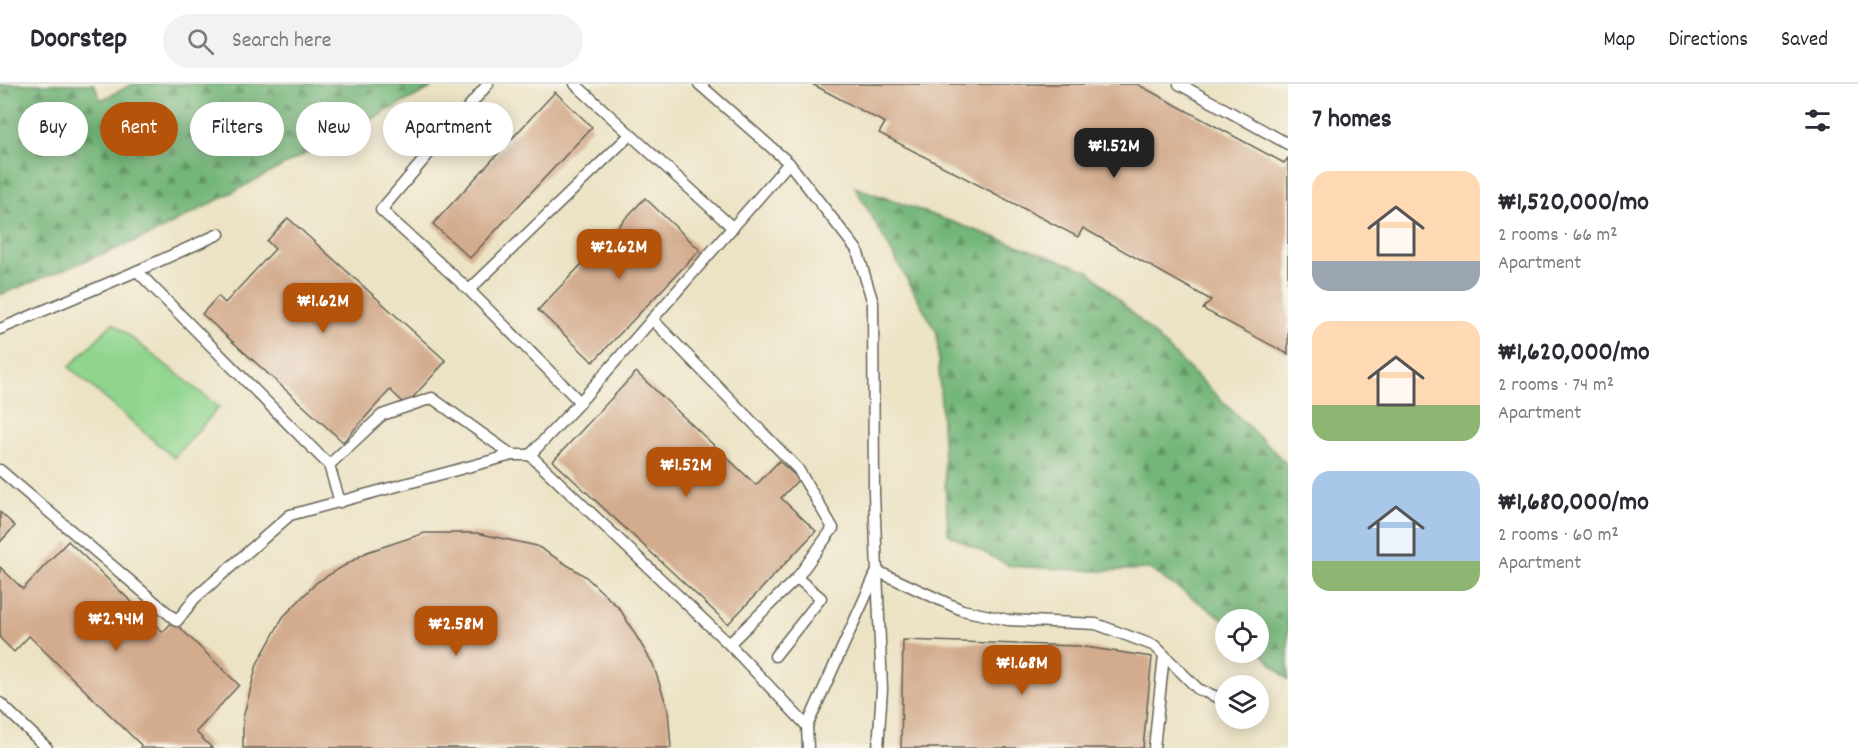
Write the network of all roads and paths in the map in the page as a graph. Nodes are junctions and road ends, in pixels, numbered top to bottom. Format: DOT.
graph roads {
  1 [pos="488,84"];
  2 [pos="575,84"];
  3 [pos="699,84"];
  4 [pos="1179,84"];
  5 [pos="630,135"];
  6 [pos="1288,144"];
  7 [pos="789,163"];
  8 [pos="733,228"];
  9 [pos="219,234"];
  10 [pos="136,271"];
  11 [pos="470,290"];
  12 [pos="652,320"];
  13 [pos="0,329"];
  14 [pos="580,402"];
  15 [pos="512,455"];
  16 [pos="530,455"];
  17 [pos="329,465"];
  18 [pos="0,470"];
  19 [pos="340,502"];
  20 [pos="877,571"];
  21 [pos="797,578"];
  22 [pos="729,644"];
  23 [pos="1164,655"];
  24 [pos="775,657"];
  25 [pos="1215,696"];
  26 [pos="0,702"];
  27 [pos="807,726"];
  28 [pos="47,748"];
  29 [pos="808,748"];
  30 [pos="878,748"];
  31 [pos="1155,748"];
  1 -- 11 [label="lane"];
  2 -- 5 [label="lane"];
  3 -- 7 [label="lane"];
  4 -- 6 [label="lane"];
  5 -- 8 [label="lane"];
  5 -- 11 [label="lane"];
  7 -- 8 [label="lane"];
  7 -- 20 [label="lane"];
  8 -- 12 [label="lane"];
  9 -- 10 [label="lane"];
  10 -- 13 [label="lane"];
  10 -- 17 [label="lane"];
  11 -- 14 [label="lane"];
  12 -- 14 [label="lane"];
  12 -- 21 [label="lane"];
  14 -- 16 [label="lane"];
  15 -- 16 [label="lane"];
  15 -- 17 [label="lane"];
  15 -- 19 [label="lane"];
  16 -- 22 [label="lane"];
  17 -- 19 [label="lane"];
  18 -- 19 [label="lane"];
  20 -- 23 [label="lane"];
  20 -- 27 [label="lane"];
  20 -- 30 [label="lane"];
  21 -- 22 [label="lane"];
  21 -- 24 [label="lane"];
  22 -- 27 [label="lane"];
  23 -- 25 [label="lane"];
  23 -- 31 [label="lane"];
  26 -- 28 [label="lane"];
  27 -- 29 [label="lane"];
}
